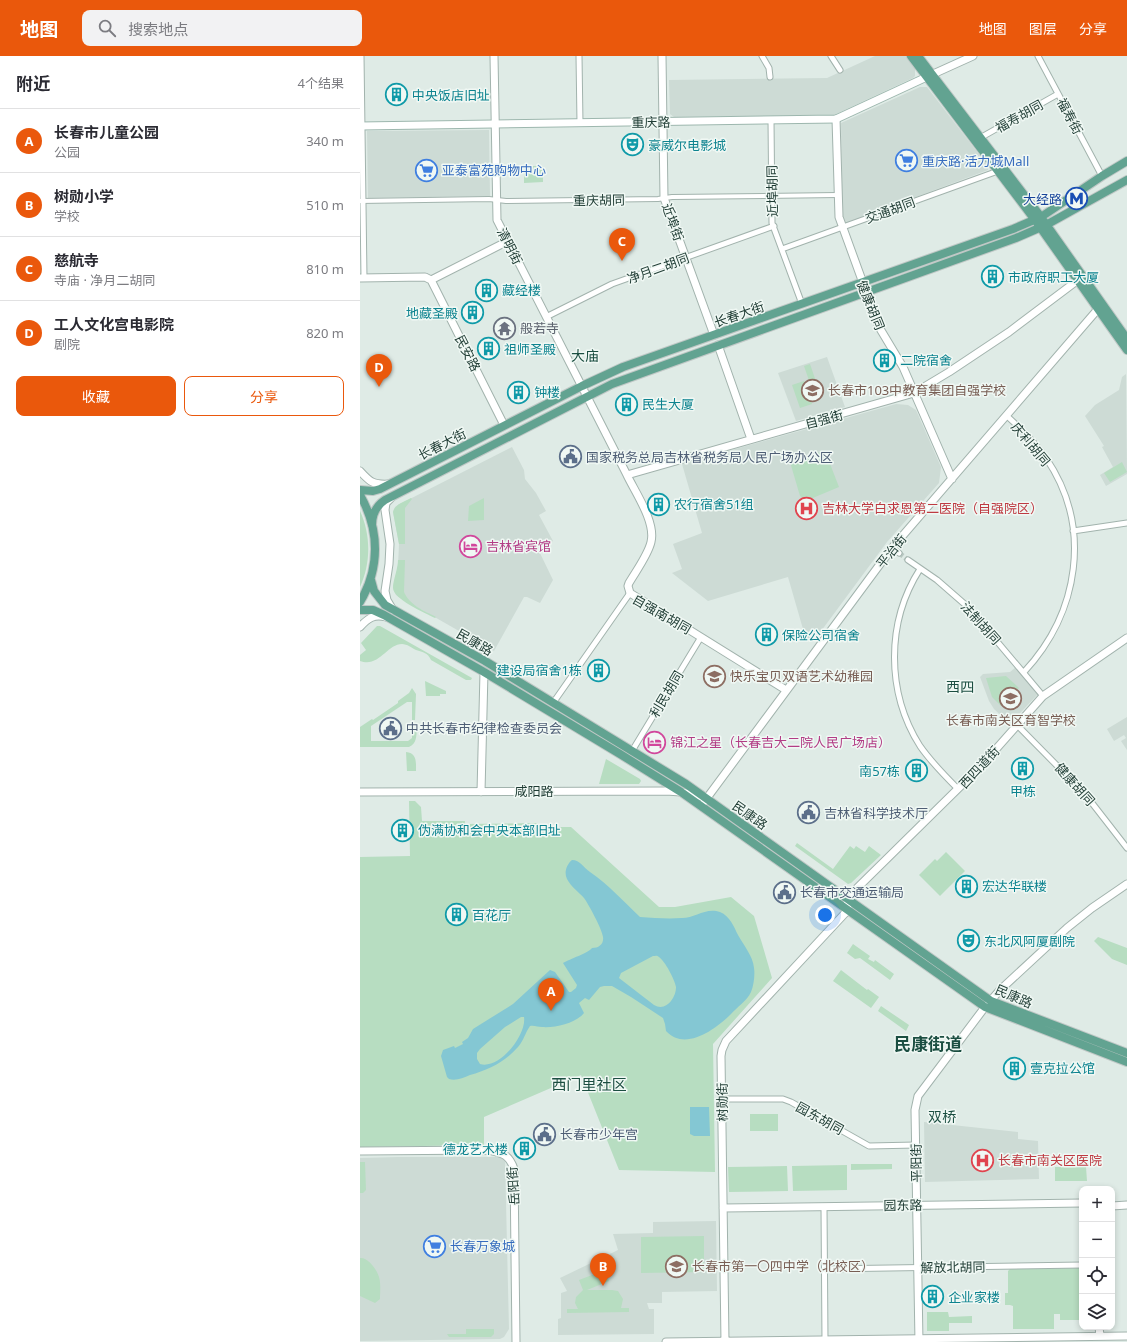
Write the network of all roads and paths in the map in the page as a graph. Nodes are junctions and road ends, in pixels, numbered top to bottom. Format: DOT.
graph roads {
  1 [pos="361,56"];
  2 [pos="494,56"];
  3 [pos="579,56"];
  4 [pos="662,56"];
  5 [pos="762,56"];
  6 [pos="831,56"];
  7 [pos="910,56"];
  8 [pos="918,56"];
  9 [pos="973,56"];
  10 [pos="1038,56"];
  11 [pos="840,70"];
  12 [pos="929,76"];
  13 [pos="770,77"];
  14 [pos="1058,94"];
  15 [pos="836,119"];
  16 [pos="771,120"];
  17 [pos="663,122"];
  18 [pos="580,123"];
  19 [pos="495,124"];
  20 [pos="361,126"];
  21 [pos="980,138"];
  22 [pos="1127,161"];
  23 [pos="998,171"];
  24 [pos="1102,176"];
  25 [pos="1127,180"];
  26 [pos="838,195"];
  27 [pos="772,196"];
  28 [pos="664,198"];
  29 [pos="496,200"];
  30 [pos="362,201"];
  31 [pos="1038,218"];
  32 [pos="774,226"];
  33 [pos="1043,226"];
  34 [pos="842,227"];
  35 [pos="508,241"];
  36 [pos="782,249"];
  37 [pos="686,258"];
  38 [pos="362,278"];
  39 [pos="431,280"];
  40 [pos="1078,280"];
  41 [pos="862,283"];
  42 [pos="866,292"];
  43 [pos="802,304"];
  44 [pos="1098,309"];
  45 [pos="546,317"];
  46 [pos="714,335"];
  47 [pos="1127,339"];
  48 [pos="718,345"];
  49 [pos="1127,350"];
  50 [pos="582,386"];
  51 [pos="914,393"];
  52 [pos="587,397"];
  53 [pos="1007,416"];
  54 [pos="504,426"];
  55 [pos="751,439"];
  56 [pos="360,471"];
  57 [pos="626,475"];
  58 [pos="952,479"];
  59 [pos="391,484"];
  60 [pos="360,490"];
  61 [pos="395,494"];
  62 [pos="360,495"];
  63 [pos="1127,523"];
  64 [pos="372,525"];
  65 [pos="1073,531"];
  66 [pos="892,548"];
  67 [pos="899,553"];
  68 [pos="908,560"];
  69 [pos="920,569"];
  70 [pos="371,580"];
  71 [pos="630,593"];
  72 [pos="360,602"];
  73 [pos="360,610"];
  74 [pos="394,610"];
  75 [pos="390,618"];
  76 [pos="360,627"];
  77 [pos="701,637"];
  78 [pos="1127,638"];
  79 [pos="484,672"];
  80 [pos="1024,672"];
  81 [pos="786,690"];
  82 [pos="1043,696"];
  83 [pos="553,702"];
  84 [pos="1017,725"];
  85 [pos="632,751"];
  86 [pos="958,789"];
  87 [pos="360,792"];
  88 [pos="482,792"];
  89 [pos="681,792"];
  90 [pos="706,798"];
  91 [pos="701,806"];
  92 [pos="1127,848"];
  93 [pos="1127,884"];
  94 [pos="848,898"];
  95 [pos="848,910"];
  96 [pos="988,1004"];
  97 [pos="1127,1053"];
  98 [pos="1127,1062"];
  99 [pos="722,1099"];
  100 [pos="916,1145"];
  101 [pos="360,1151"];
  102 [pos="1079,1203"];
  103 [pos="917,1205"];
  104 [pos="1127,1205"];
  105 [pos="1115,1206"];
  106 [pos="824,1207"];
  107 [pos="723,1208"];
  108 [pos="1079,1265"];
  109 [pos="918,1267"];
  110 [pos="825,1269"];
  111 [pos="1099,1330"];
  112 [pos="1100,1336"];
  113 [pos="1127,1336"];
  114 [pos="825,1340"];
  115 [pos="919,1340"];
  116 [pos="516,1342"];
  117 [pos="666,1342"];
  118 [pos="725,1342"];
  1 -- 20 [label="street"];
  2 -- 19 [label="street, 清明街"];
  3 -- 18 [label="street"];
  4 -- 17 [label="street, 近埠街"];
  5 -- 13 [label="street"];
  6 -- 11 [label="street"];
  7 -- 12 [label="main road"];
  8 -- 12 [label="main road"];
  9 -- 12 [label="street, 重庆路"];
  10 -- 14 [label="street, 福寿街"];
  12 -- 15 [label="street, 重庆路"];
  12 -- 21 [label="main road"];
  12 -- 23 [label="main road"];
  14 -- 21 [label="street, 福寿胡同"];
  14 -- 24 [label="street, 福寿街"];
  15 -- 16 [label="street, 重庆路"];
  15 -- 26 [label="street, 健康胡同"];
  16 -- 17 [label="street, 重庆路"];
  16 -- 27 [label="street, 近埠胡同"];
  17 -- 18 [label="street, 重庆路"];
  17 -- 28 [label="street, 近埠街"];
  18 -- 19 [label="street, 重庆路"];
  19 -- 20 [label="street, 重庆路"];
  19 -- 29 [label="street, 清明街"];
  20 -- 30 [label="street"];
  21 -- 31 [label="main road"];
  22 -- 24 [label="main road, 长春大街"];
  23 -- 31 [label="main road"];
  23 -- 34 [label="street, 交通胡同"];
  24 -- 31 [label="main road, 长春大街"];
  25 -- 33 [label="main road, 长春大街"];
  26 -- 27 [label="street, 重庆胡同"];
  26 -- 34 [label="street, 健康胡同"];
  27 -- 28 [label="street, 重庆胡同"];
  27 -- 32 [label="street, 近埠胡同"];
  28 -- 29 [label="street, 重庆胡同"];
  28 -- 37 [label="street, 近埠街"];
  29 -- 30 [label="street, 重庆胡同"];
  29 -- 35 [label="street, 清明街"];
  30 -- 38 [label="street"];
  31 -- 33 [label="main road"];
  31 -- 41 [label="main road, 长春大街"];
  32 -- 36 [label="street, 近埠胡同"];
  32 -- 37 [label="street, 净月二胡同"];
  33 -- 40 [label="main road"];
  33 -- 42 [label="main road, 长春大街"];
  33 -- 47 [label="main road"];
  34 -- 36 [label="street, 交通胡同"];
  34 -- 41 [label="street, 健康胡同"];
  35 -- 39 [label="street"];
  35 -- 45 [label="street, 清明街"];
  36 -- 43 [label="street, 近埠胡同"];
  37 -- 45 [label="street, 净月二胡同"];
  37 -- 46 [label="street, 近埠街"];
  38 -- 39 [label="street"];
  39 -- 54 [label="street, 民安路"];
  40 -- 44 [label="main road"];
  40 -- 51 [label="street, 自强街"];
  41 -- 42 [label="street, 健康胡同"];
  41 -- 43 [label="main road, 长春大街"];
  42 -- 48 [label="main road, 长春大街"];
  42 -- 51 [label="street, 健康胡同"];
  43 -- 46 [label="main road, 长春大街"];
  44 -- 49 [label="main road"];
  44 -- 53 [label="street, 平治街"];
  45 -- 50 [label="street, 清明街"];
  46 -- 50 [label="main road, 长春大街"];
  48 -- 52 [label="main road, 长春大街"];
  48 -- 55 [label="street"];
  50 -- 52 [label="street, 清明街"];
  50 -- 54 [label="main road, 长春大街"];
  51 -- 55 [label="street, 自强街"];
  51 -- 58 [label="street, 健康胡同"];
  52 -- 57 [label="street"];
  52 -- 61 [label="main road, 长春大街"];
  53 -- 58 [label="street, 平治街"];
  53 -- 65 [label="street, 庆利胡同"];
  54 -- 59 [label="main road, 长春大街"];
  55 -- 57 [label="street, 自强街"];
  56 -- 59 [label="street"];
  57 -- 71 [label="street"];
  58 -- 66 [label="street, 平治街"];
  59 -- 60 [label="main road, 长春大街"];
  61 -- 64 [label="main road, 长春大街"];
  61 -- 74 [label="street"];
  62 -- 64 [label="main road"];
  63 -- 65 [label="street"];
  64 -- 70 [label="main road"];
  65 -- 80 [label="street, 庆利胡同"];
  66 -- 67 [label="street"];
  66 -- 81 [label="street, 平治街"];
  68 -- 69 [label="street, 法制胡同"];
  69 -- 80 [label="street, 法制胡同"];
  69 -- 86 [label="street"];
  70 -- 72 [label="main road"];
  70 -- 74 [label="main road, 民康路"];
  71 -- 77 [label="street, 自强南胡同"];
  71 -- 83 [label="street, 自强南胡同"];
  73 -- 75 [label="main road, 民康路"];
  74 -- 83 [label="main road, 民康路"];
  75 -- 76 [label="street"];
  75 -- 79 [label="main road, 民康路"];
  77 -- 81 [label="street, 自强南胡同"];
  77 -- 85 [label="street, 利民胡同"];
  78 -- 82 [label="street, 西四道街"];
  79 -- 88 [label="street"];
  79 -- 89 [label="main road, 民康路"];
  80 -- 82 [label="street, 法制胡同"];
  81 -- 90 [label="street, 平治街"];
  82 -- 84 [label="street, 西四道街"];
  83 -- 85 [label="main road, 民康路"];
  84 -- 86 [label="street, 西四道街"];
  84 -- 92 [label="street, 健康胡同"];
  85 -- 90 [label="main road, 民康路"];
  86 -- 94 [label="street, 西四道街"];
  87 -- 88 [label="street, 咸阳路"];
  88 -- 89 [label="street, 咸阳路"];
  89 -- 90 [label="street, 咸阳路"];
  89 -- 91 [label="main road, 民康路"];
  90 -- 91 [label="street, 平治街"];
  90 -- 94 [label="main road, 民康路"];
  91 -- 95 [label="main road, 民康路"];
  93 -- 96 [label="street, 平阳街"];
  94 -- 95 [label="street"];
  94 -- 96 [label="main road, 民康路"];
  95 -- 96 [label="main road, 民康路"];
  95 -- 99 [label="street, 树勋街"];
  96 -- 97 [label="main road, 民康路"];
  96 -- 98 [label="main road, 民康路"];
  96 -- 100 [label="street, 平阳街"];
  99 -- 100 [label="street, 园东胡同"];
  99 -- 107 [label="street, 树勋街"];
  100 -- 103 [label="street, 平阳街"];
  101 -- 116 [label="street, 岳阳街"];
  102 -- 103 [label="street, 园东路"];
  103 -- 106 [label="street, 园东路"];
  103 -- 109 [label="street, 平阳街"];
  104 -- 105 [label="street"];
  106 -- 107 [label="street, 园东路"];
  106 -- 110 [label="street"];
  107 -- 118 [label="street, 树勋街"];
  108 -- 109 [label="street, 解放北胡同"];
  109 -- 110 [label="street, 解放北胡同"];
  109 -- 115 [label="street, 平阳街"];
  110 -- 114 [label="street"];
  111 -- 112 [label="street"];
  112 -- 113 [label="street"];
  112 -- 115 [label="street"];
  114 -- 115 [label="street"];
  114 -- 118 [label="street"];
  117 -- 118 [label="street"];
}
